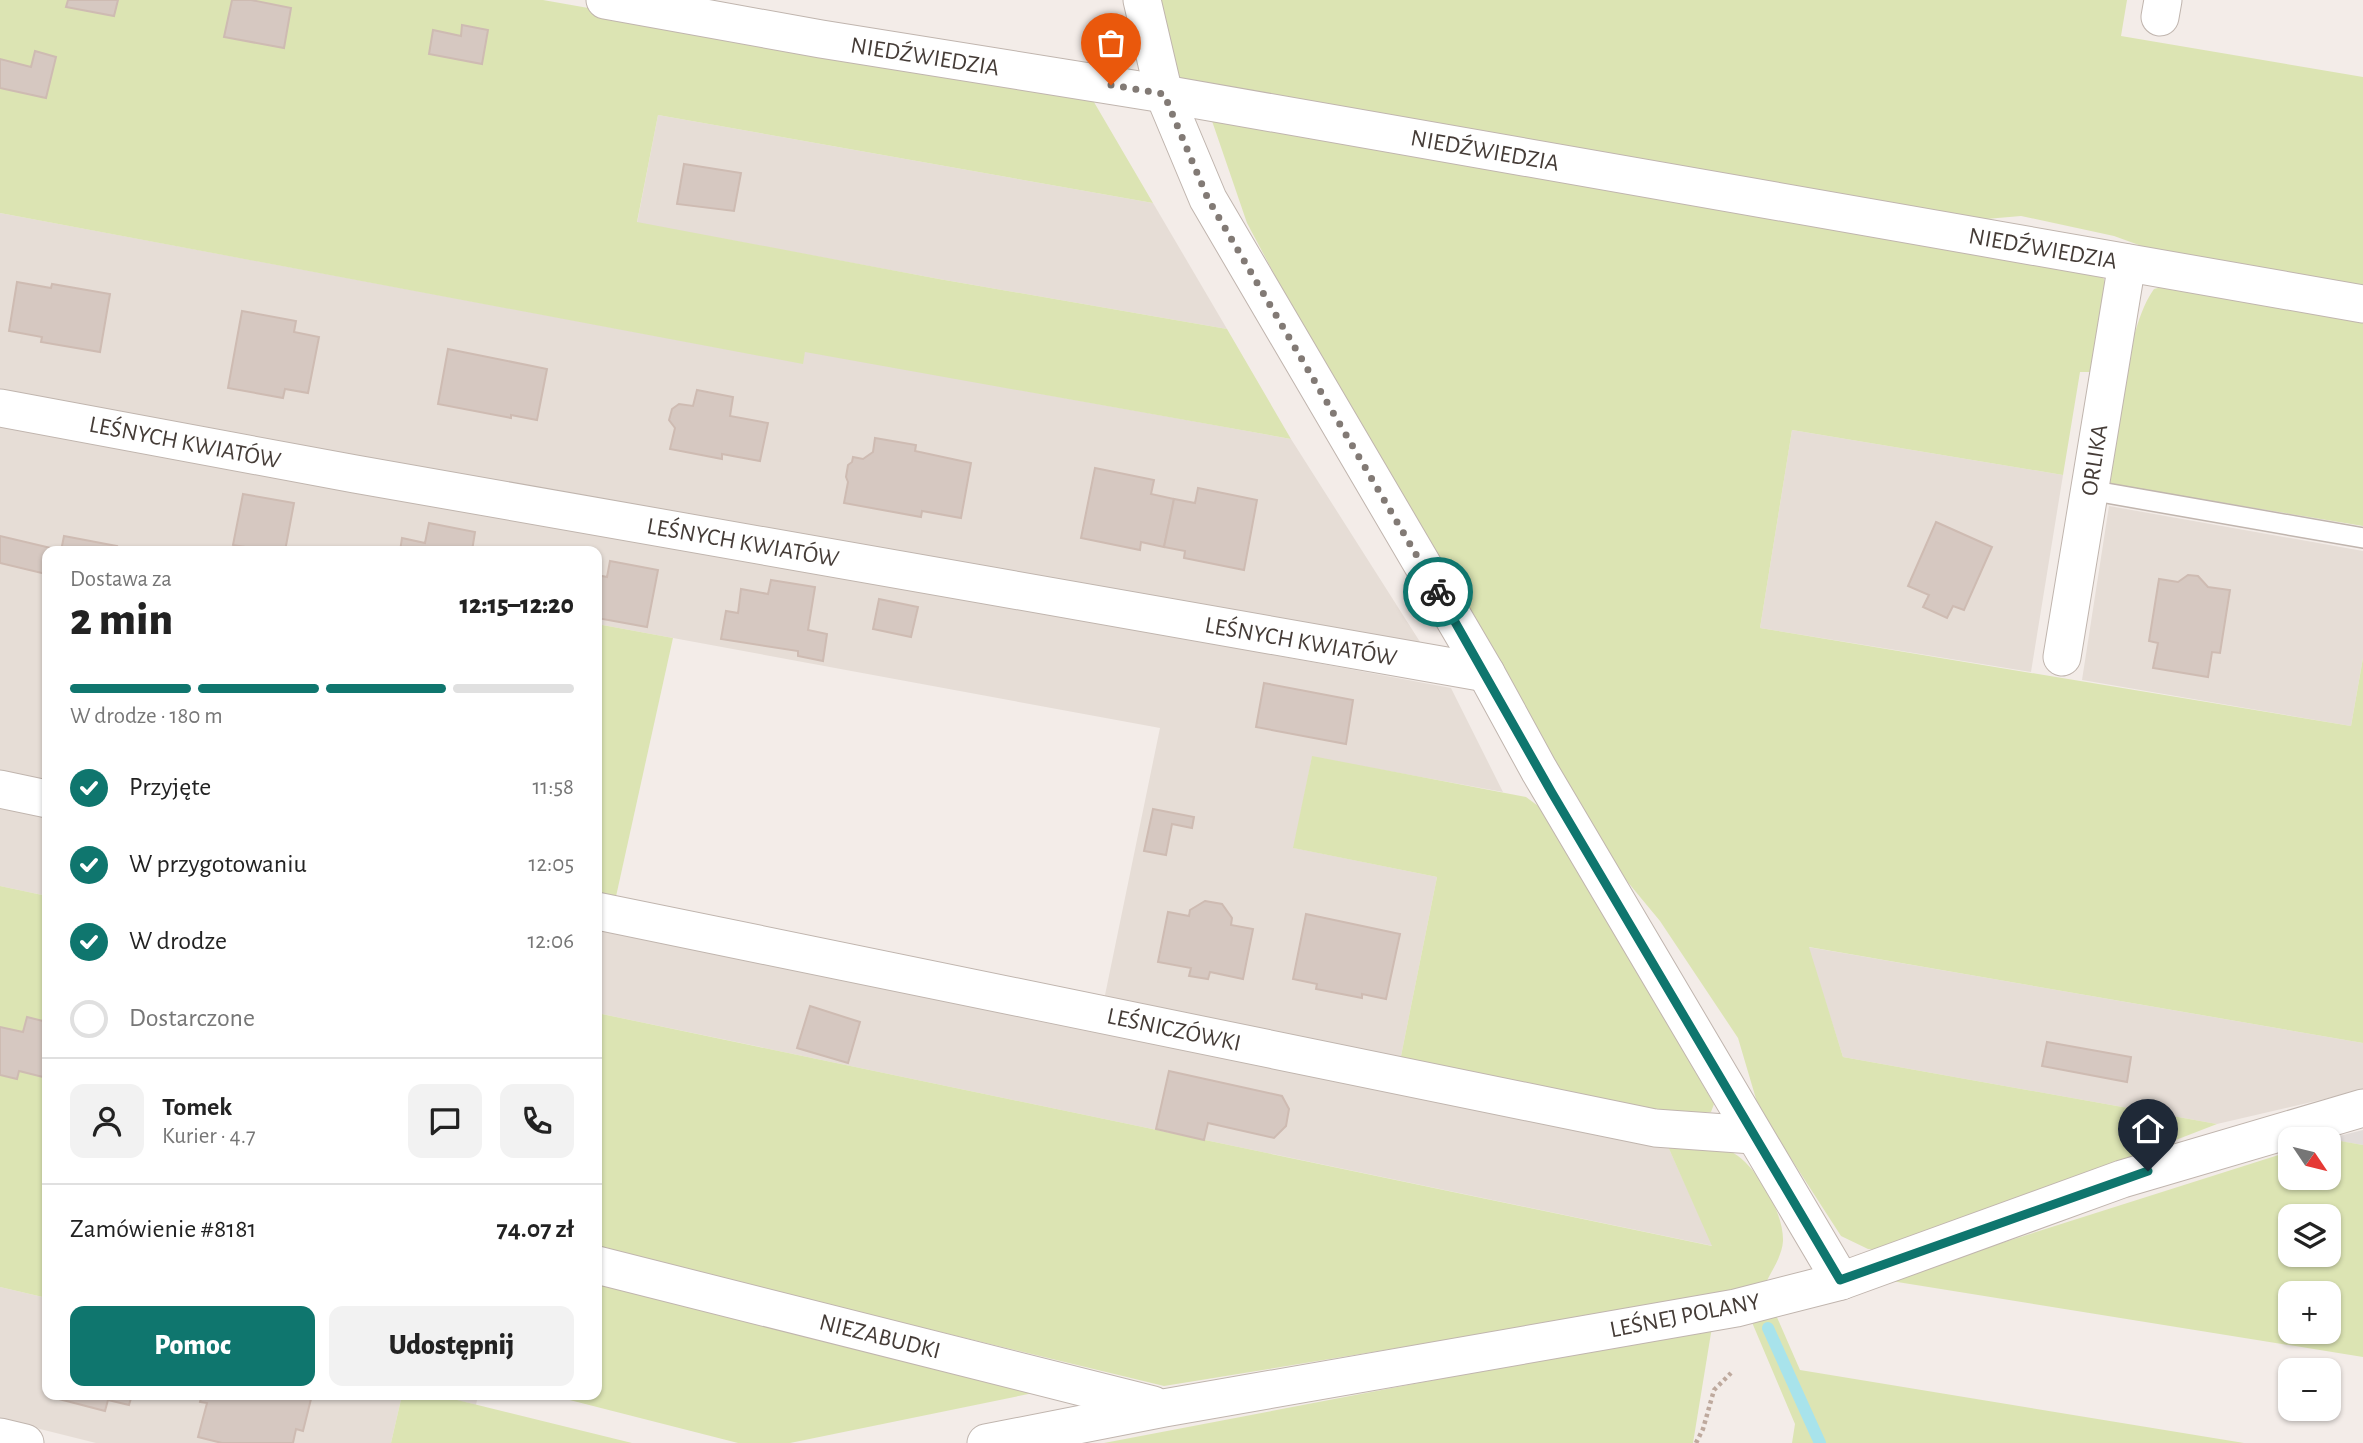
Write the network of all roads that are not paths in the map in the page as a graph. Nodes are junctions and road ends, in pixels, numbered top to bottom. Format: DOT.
graph roads {
  1 [pos="605,0"];
  2 [pos="1142,0"];
  3 [pos="1164,94"];
  4 [pos="2127,262"];
  5 [pos="2363,304"];
  6 [pos="0,408"];
  7 [pos="2089,490"];
  8 [pos="2363,538"];
  9 [pos="2062,657"];
  10 [pos="1486,673"];
  11 [pos="0,789"];
  12 [pos="42,798"];
  13 [pos="602,912"];
  14 [pos="2363,1108"];
  15 [pos="1753,1135"];
  16 [pos="602,1266"];
  17 [pos="1840,1280"];
  18 [pos="1164,1408"];
  19 [pos="0,1437"];
  20 [pos="25,1443"];
  21 [pos="986,1443"];
  1 -- 3 [label="street, NIEDŹWIEDZIA"];
  2 -- 3 [label="street"];
  3 -- 4 [label="street, NIEDŹWIEDZIA"];
  3 -- 10 [label="street"];
  4 -- 5 [label="street, NIEDŹWIEDZIA"];
  4 -- 7 [label="street, ORLIKA"];
  6 -- 10 [label="street, LEŚNYCH KWIATÓW"];
  7 -- 8 [label="lane"];
  7 -- 9 [label="street, ORLIKA"];
  10 -- 15 [label="street"];
  11 -- 12 [label="street"];
  13 -- 15 [label="street, LEŚNICZÓWKI"];
  14 -- 17 [label="street, LEŚNEJ POLANY"];
  15 -- 17 [label="street"];
  16 -- 18 [label="street, NIEZABUDKI"];
  17 -- 18 [label="street, LEŚNEJ POLANY"];
  18 -- 21 [label="street, LEŚNEJ POLANY"];
  19 -- 20 [label="street"];
}
